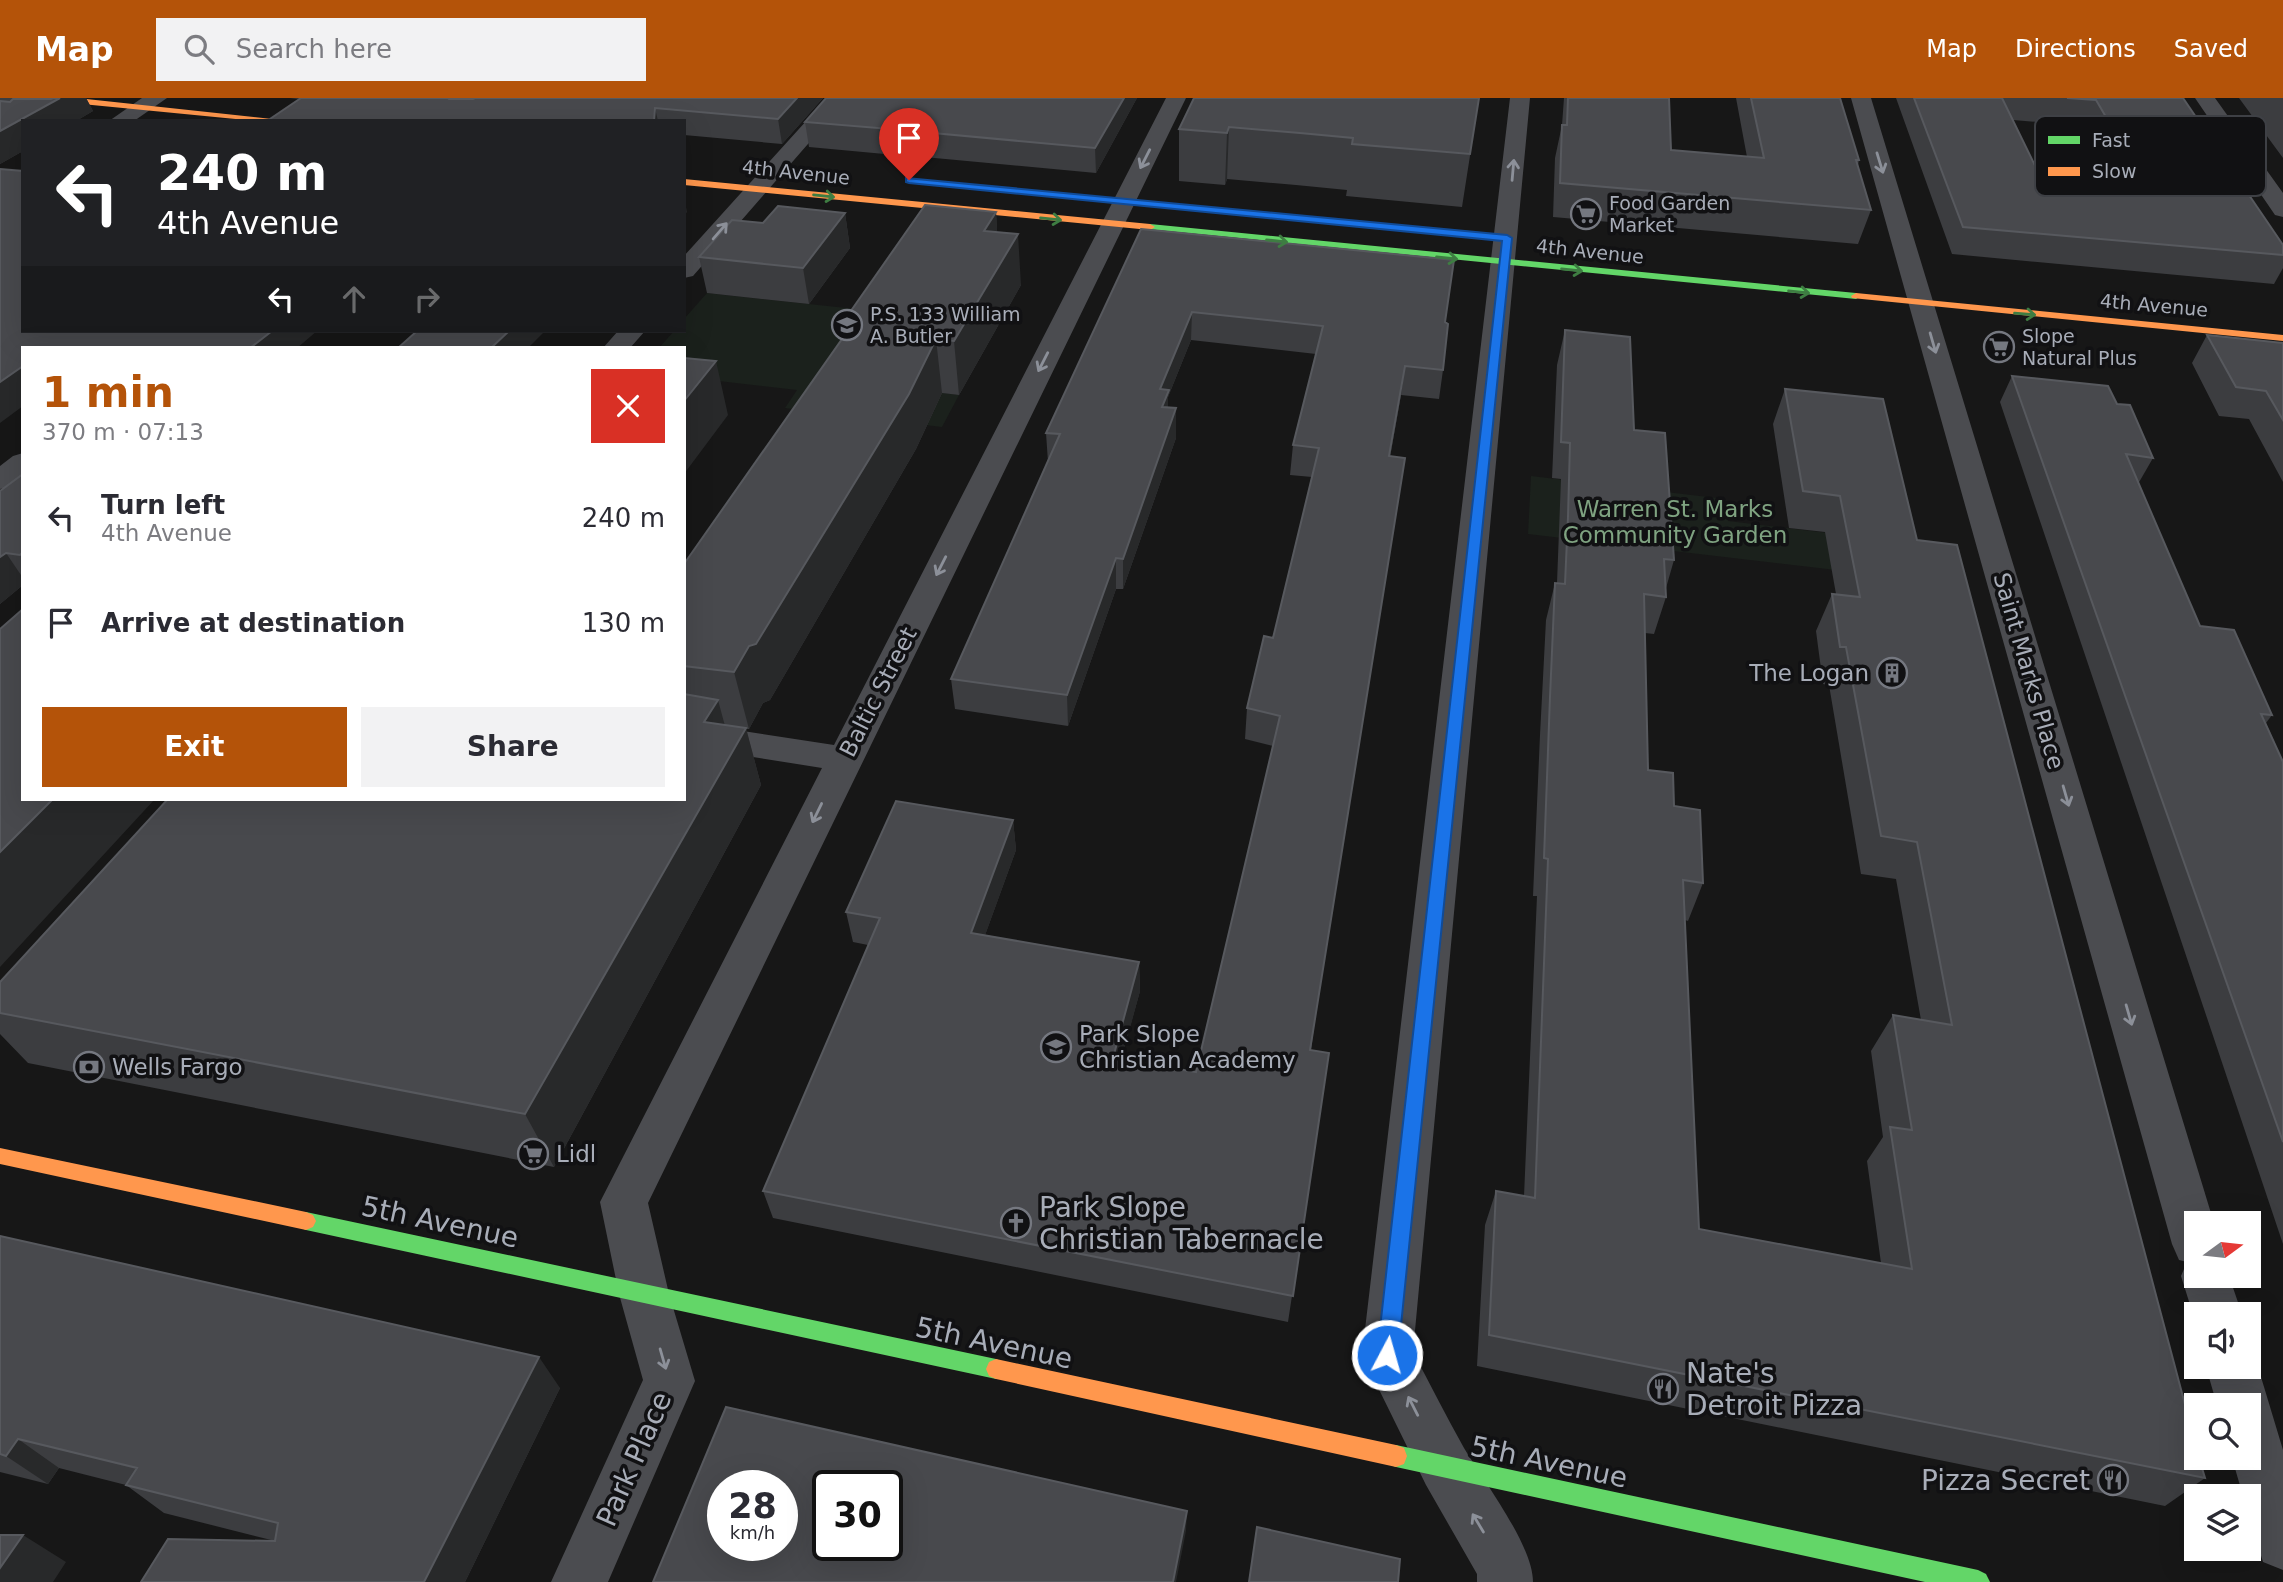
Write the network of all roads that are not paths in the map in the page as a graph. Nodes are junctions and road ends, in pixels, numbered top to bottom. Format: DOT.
graph roads {
  1 [pos="51,98"];
  2 [pos="838,98"];
  3 [pos="1176,98"];
  4 [pos="1520,98"];
  5 [pos="1861,98"];
  6 [pos="2205,98"];
  7 [pos="149,102"];
  8 [pos="2218,116"];
  9 [pos="122,119"];
  10 [pos="272,119"];
  11 [pos="686,182"];
  12 [pos="2266,186"];
  13 [pos="756,190"];
  14 [pos="1121,207"];
  15 [pos="2283,210"];
  16 [pos="1506,244"];
  17 [pos="686,269"];
  18 [pos="1916,284"];
  19 [pos="630,333"];
  20 [pos="2283,338"];
  21 [pos="618,346"];
  22 [pos="21,464"];
  23 [pos="0,480"];
  24 [pos="686,734"];
  25 [pos="844,760"];
  26 [pos="3,1161"];
  27 [pos="2186,1211"];
  28 [pos="644,1294"];
  29 [pos="1445,1466"];
  30 [pos="2261,1466"];
  31 [pos="2283,1542"];
  32 [pos="579,1582"];
  33 [pos="1505,1582"];
  34 [pos="1978,1582"];
  1 -- 7 [label="main road"];
  2 -- 13 [label="street"];
  3 -- 14 [label="street, Baltic Street, one-way"];
  16 -- 4 [label="street, one-way"];
  5 -- 18 [label="street, Saint Marks Place, one-way"];
  6 -- 8 [label="street"];
  7 -- 9 [label="street"];
  7 -- 10 [label="main road"];
  11 -- 13 [label="main road, 4th Avenue"];
  12 -- 15 [label="street"];
  13 -- 14 [label="main road, 4th Avenue, one-way"];
  17 -- 13 [label="street, one-way"];
  14 -- 16 [label="main road, 4th Avenue, one-way"];
  14 -- 25 [label="street, Baltic Street, one-way"];
  16 -- 18 [label="main road, 4th Avenue, one-way"];
  29 -- 16 [label="street, one-way"];
  18 -- 20 [label="main road, 4th Avenue, one-way"];
  18 -- 27 [label="street, Saint Marks Place, one-way"];
  19 -- 21 [label="street"];
  22 -- 23 [label="street"];
  24 -- 25 [label="street"];
  25 -- 28 [label="street, Baltic Street, one-way"];
  26 -- 28 [label="main road, 5th Avenue"];
  28 -- 29 [label="main road, 5th Avenue"];
  28 -- 32 [label="street, Park Place, one-way"];
  33 -- 29 [label="street, one-way"];
  29 -- 34 [label="main road, 5th Avenue"];
  30 -- 31 [label="street"];
}
